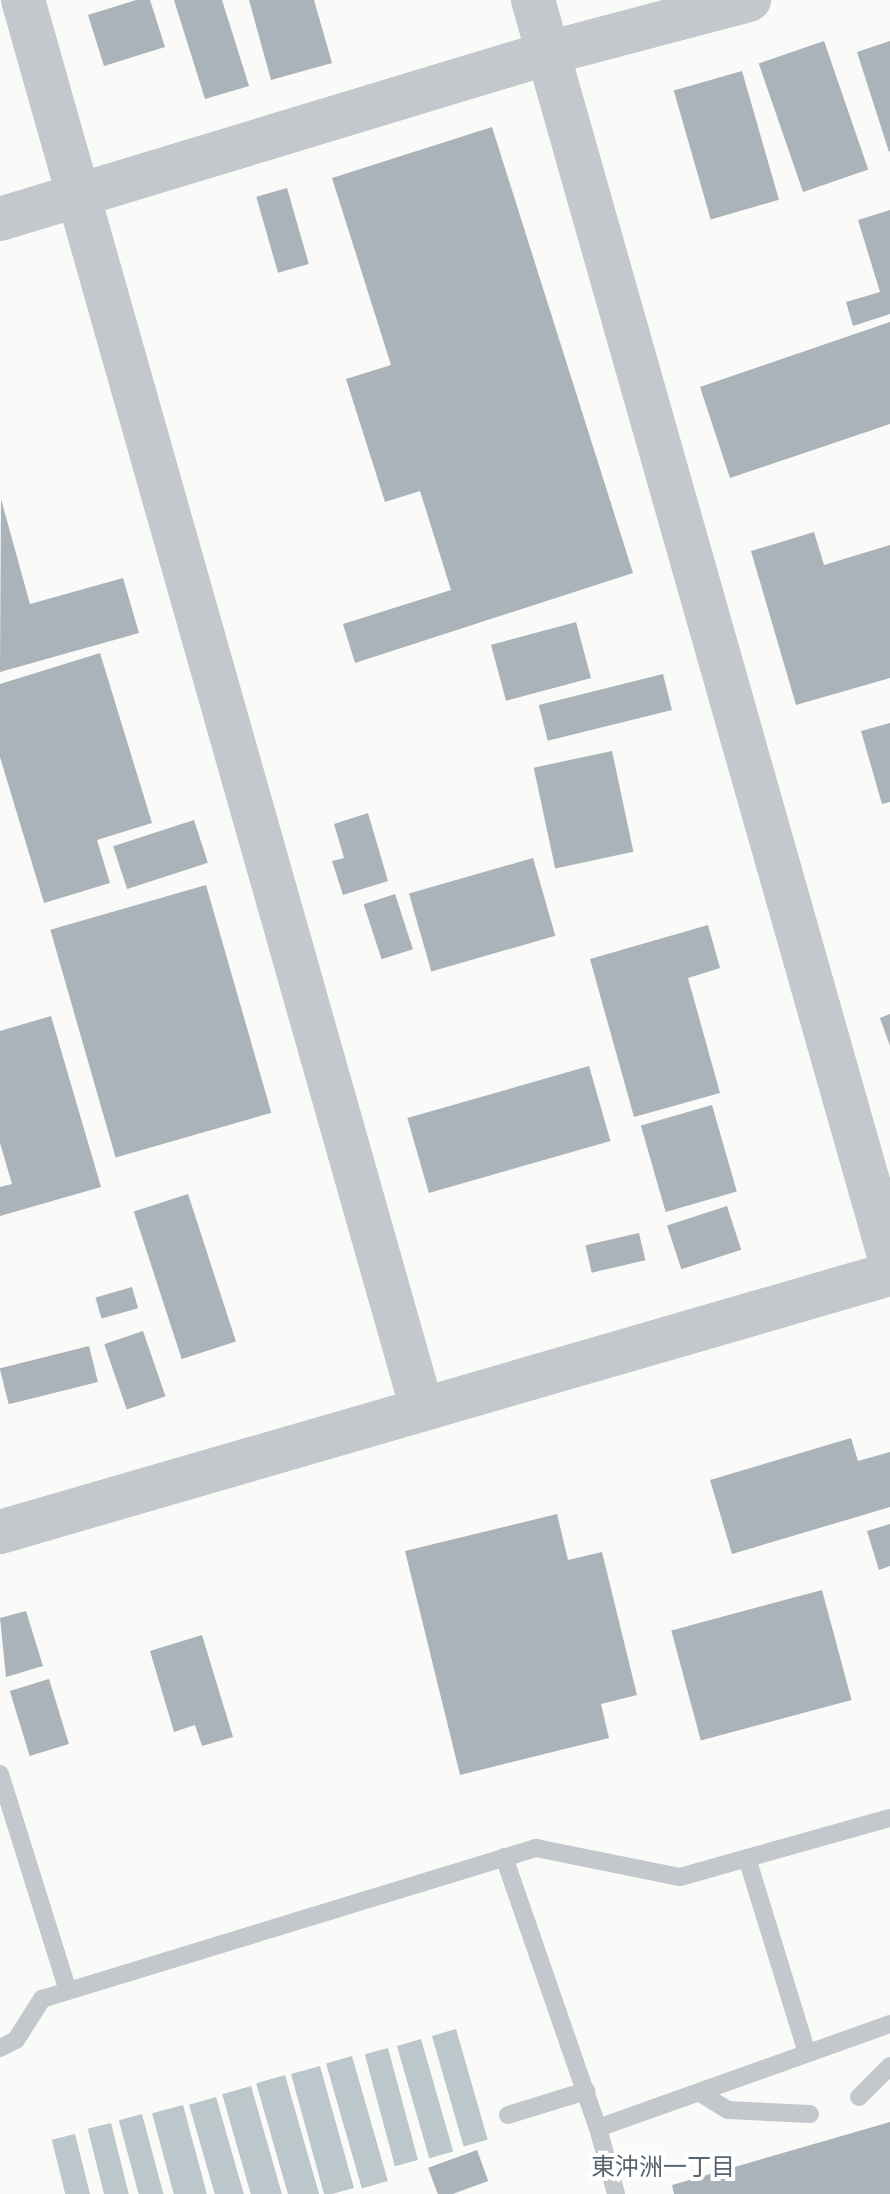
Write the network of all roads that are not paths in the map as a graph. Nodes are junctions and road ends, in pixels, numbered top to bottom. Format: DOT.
graph roads {
  1 [pos="23,0"];
  2 [pos="533,0"];
  3 [pos="749,0"];
  4 [pos="548,53"];
  5 [pos="81,197"];
  6 [pos="0,219"];
  7 [pos="890,1259"];
  8 [pos="890,1274"];
  9 [pos="422,1409"];
  10 [pos="0,1532"];
  11 [pos="0,1774"];
  12 [pos="890,1818"];
  13 [pos="504,1857"];
  14 [pos="747,1858"];
  15 [pos="68,1991"];
  16 [pos="890,2024"];
  17 [pos="0,2048"];
  18 [pos="807,2053"];
  19 [pos="890,2066"];
  20 [pos="586,2091"];
  21 [pos="699,2092"];
  22 [pos="859,2097"];
  23 [pos="810,2114"];
  24 [pos="508,2115"];
  25 [pos="598,2128"];
  26 [pos="616,2194"];
  1 -- 5 [label="street"];
  2 -- 4 [label="street"];
  3 -- 4 [label="street"];
  4 -- 5 [label="street"];
  4 -- 7 [label="street"];
  5 -- 6 [label="street"];
  5 -- 9 [label="street"];
  8 -- 9 [label="street"];
  9 -- 10 [label="street"];
  11 -- 15 [label="lane"];
  12 -- 14 [label="lane"];
  13 -- 14 [label="lane"];
  13 -- 15 [label="lane"];
  13 -- 20 [label="lane"];
  14 -- 18 [label="lane"];
  15 -- 17 [label="lane"];
  16 -- 18 [label="lane"];
  18 -- 21 [label="lane"];
  19 -- 22 [label="lane"];
  20 -- 24 [label="lane"];
  20 -- 25 [label="lane"];
  21 -- 23 [label="lane"];
  21 -- 25 [label="lane"];
  25 -- 26 [label="lane"];
}
